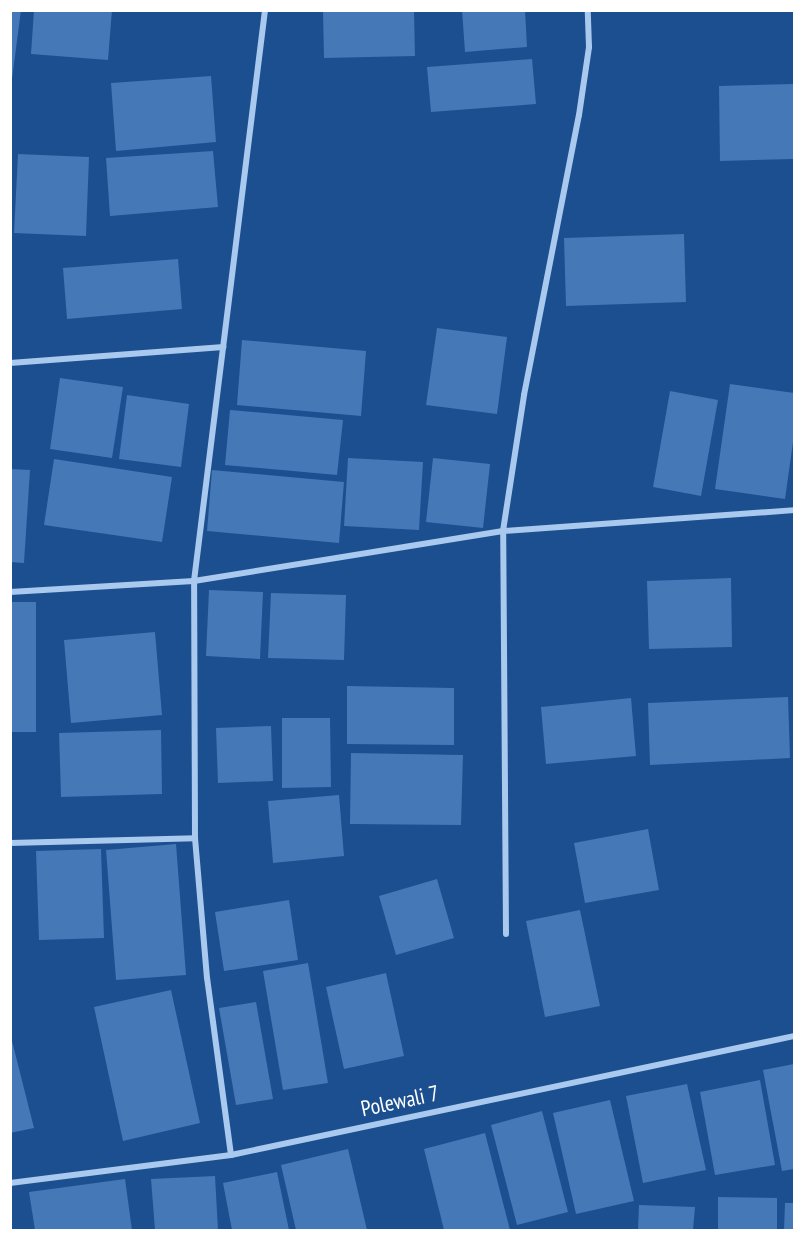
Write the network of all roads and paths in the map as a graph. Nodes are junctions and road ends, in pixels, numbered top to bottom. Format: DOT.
graph roads {
  1 [pos="265,10"];
  2 [pos="588,10"];
  3 [pos="223,347"];
  4 [pos="10,363"];
  5 [pos="795,510"];
  6 [pos="503,531"];
  7 [pos="194,581"];
  8 [pos="10,592"];
  9 [pos="195,838"];
  10 [pos="10,843"];
  11 [pos="506,934"];
  12 [pos="795,1036"];
  13 [pos="231,1155"];
  14 [pos="10,1183"];
  1 -- 3 [label="street"];
  2 -- 6 [label="street"];
  3 -- 4 [label="street"];
  3 -- 7 [label="street"];
  5 -- 6 [label="street"];
  6 -- 7 [label="street"];
  6 -- 11 [label="street"];
  7 -- 8 [label="street"];
  7 -- 9 [label="street"];
  9 -- 10 [label="street"];
  9 -- 13 [label="street"];
  12 -- 13 [label="street, Polewali 7"];
  13 -- 14 [label="street, Polewali 7"];
}
